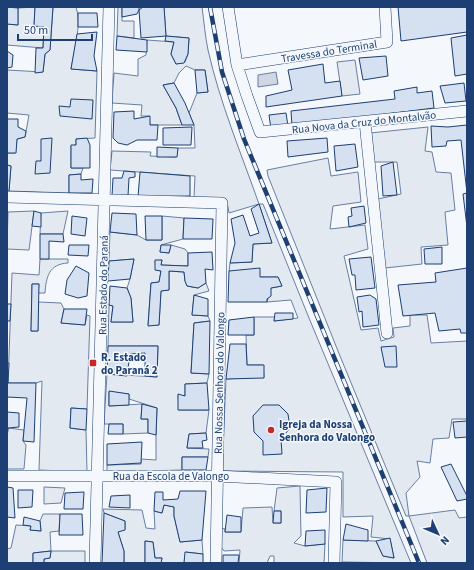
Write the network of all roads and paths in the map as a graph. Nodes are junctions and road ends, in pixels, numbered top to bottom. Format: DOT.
graph roads {
  1 [pos="110,7"];
  2 [pos="228,7"];
  3 [pos="385,7"];
  4 [pos="237,65"];
  5 [pos="467,111"];
  6 [pos="365,122"];
  7 [pos="7,197"];
  8 [pos="104,199"];
  9 [pos="387,333"];
  10 [pos="7,476"];
  11 [pos="97,476"];
  12 [pos="217,476"];
  13 [pos="95,563"];
  14 [pos="216,563"];
  15 [pos="334,563"];
  1 -- 8 [label="street, Rua Estado do Paraná"];
  2 -- 4 [label="street"];
  3 -- 4 [label="street, Travessa do Terminal"];
  4 -- 6 [label="street, Rua Nova da Cruz do Montalvão"];
  5 -- 6 [label="street, Rua Nova da Cruz do Montalvão"];
  6 -- 9 [label="street"];
  7 -- 8 [label="street"];
  8 -- 11 [label="street, Rua Estado do Paraná"];
  8 -- 12 [label="street, Rua Nossa Senhora do Valongo"];
  10 -- 11 [label="street, Rua da Escola de Valongo"];
  11 -- 12 [label="street, Rua da Escola de Valongo"];
  11 -- 13 [label="street, Rua Estado do Paraná"];
  12 -- 14 [label="street, Rua Nossa Senhora do Valongo"];
  12 -- 15 [label="street, Rua da Escola de Valongo"];
}
